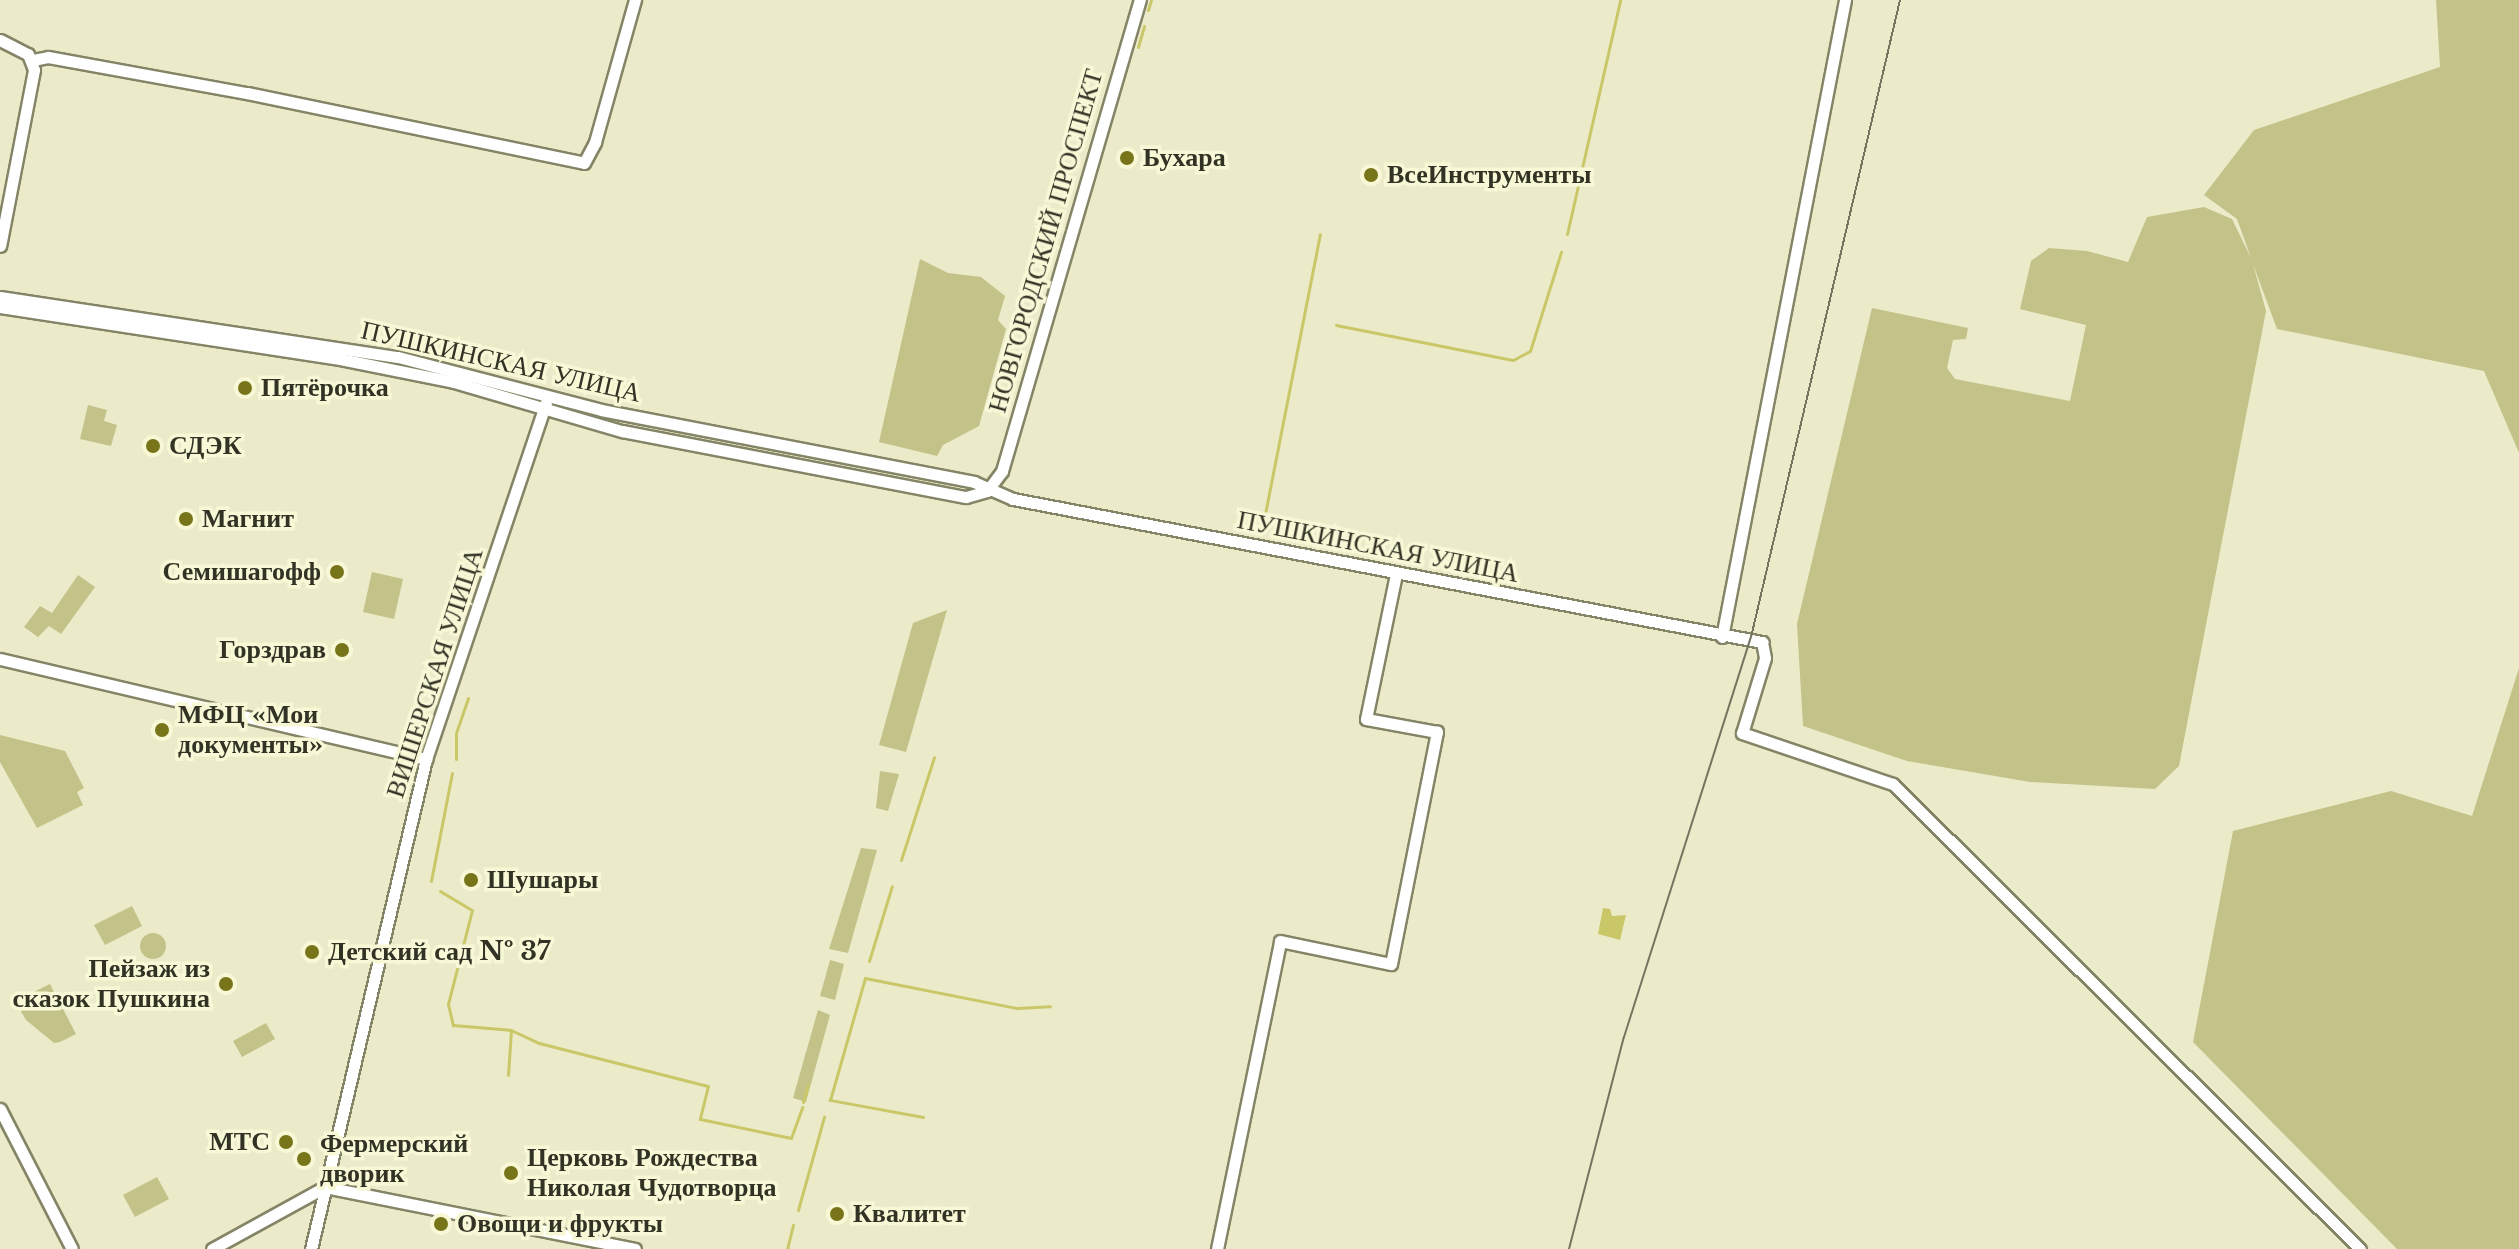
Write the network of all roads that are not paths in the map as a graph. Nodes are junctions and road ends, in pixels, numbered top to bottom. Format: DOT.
graph roads {
  1 [pos="635,0"];
  2 [pos="1140,0"];
  3 [pos="1845,0"];
  4 [pos="0,40"];
  5 [pos="33,60"];
  6 [pos="0,246"];
  7 [pos="0,297"];
  8 [pos="0,307"];
  9 [pos="548,394"];
  10 [pos="545,408"];
  11 [pos="987,491"];
  12 [pos="1396,574"];
  13 [pos="1722,637"];
  14 [pos="0,659"];
  15 [pos="426,759"];
  16 [pos="0,1109"];
  17 [pos="325,1187"];
  18 [pos="72,1249"];
  19 [pos="212,1249"];
  20 [pos="311,1249"];
  21 [pos="635,1249"];
  22 [pos="1217,1249"];
  23 [pos="2360,1249"];
  1 -- 5 [label="street"];
  2 -- 11 [label="street, НОВГОРОДСКИЙ ПРОСПЕКТ"];
  3 -- 13 [label="street"];
  4 -- 5 [label="street"];
  5 -- 6 [label="street"];
  7 -- 9 [label="street, ПУШКИНСКАЯ УЛИЦА"];
  8 -- 10 [label="street, ПУШКИНСКАЯ УЛИЦА"];
  9 -- 10 [label="street, ВИШЕРСКАЯ УЛИЦА"];
  9 -- 11 [label="street, ПУШКИНСКАЯ УЛИЦА"];
  10 -- 11 [label="street, ПУШКИНСКАЯ УЛИЦА"];
  10 -- 15 [label="street, ВИШЕРСКАЯ УЛИЦА"];
  11 -- 12 [label="street, ПУШКИНСКАЯ УЛИЦА"];
  12 -- 13 [label="street, ПУШКИНСКАЯ УЛИЦА"];
  12 -- 22 [label="street"];
  13 -- 23 [label="street, ПУШКИНСКАЯ УЛИЦА"];
  14 -- 15 [label="street"];
  15 -- 17 [label="street, ВИШЕРСКАЯ УЛИЦА"];
  16 -- 18 [label="street"];
  17 -- 19 [label="street"];
  17 -- 20 [label="street, ВИШЕРСКАЯ УЛИЦА"];
  17 -- 21 [label="street"];
}
